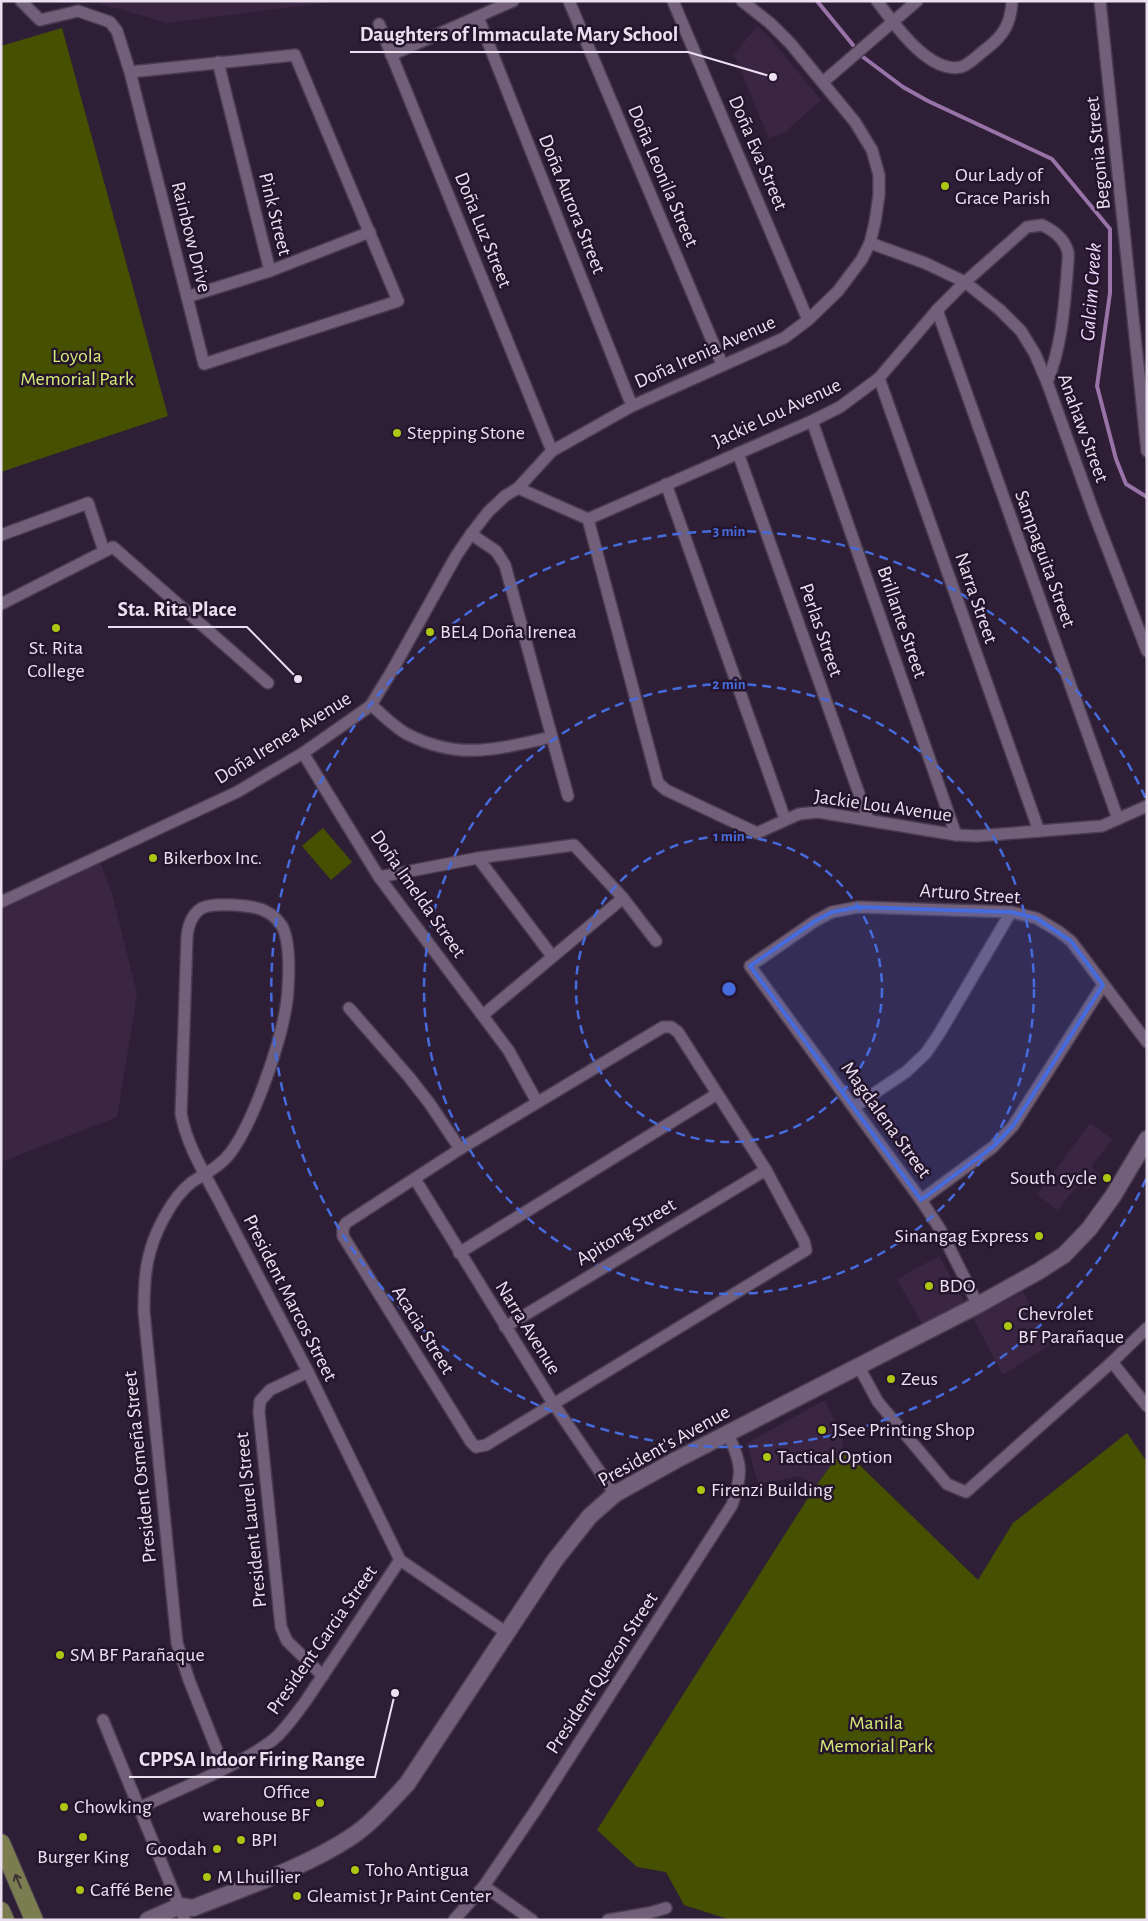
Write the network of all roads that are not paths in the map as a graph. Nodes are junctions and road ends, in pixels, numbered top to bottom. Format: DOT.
graph roads {
  1 [pos="21,1"];
  2 [pos="513,1"];
  3 [pos="569,1"];
  4 [pos="673,1"];
  5 [pos="742,1"];
  6 [pos="877,1"];
  7 [pos="917,1"];
  8 [pos="1012,1"];
  9 [pos="1100,1"];
  10 [pos="478,17"];
  11 [pos="894,22"];
  12 [pos="379,24"];
  13 [pos="391,55"];
  14 [pos="218,62"];
  15 [pos="130,72"];
  16 [pos="823,82"];
  17 [pos="370,232"];
  18 [pos="870,243"];
  19 [pos="270,271"];
  20 [pos="965,282"];
  21 [pos="187,297"];
  22 [pos="937,310"];
  23 [pos="808,320"];
  24 [pos="722,364"];
  25 [pos="879,378"];
  26 [pos="1047,382"];
  27 [pos="632,406"];
  28 [pos="812,421"];
  29 [pos="552,451"];
  30 [pos="1147,451"];
  31 [pos="738,453"];
  32 [pos="666,484"];
  33 [pos="518,488"];
  34 [pos="588,519"];
  35 [pos="471,534"];
  36 [pos="1,536"];
  37 [pos="108,549"];
  38 [pos="1,604"];
  39 [pos="1147,651"];
  40 [pos="268,683"];
  41 [pos="371,705"];
  42 [pos="552,736"];
  43 [pos="303,753"];
  44 [pos="568,796"];
  45 [pos="1147,806"];
  46 [pos="785,819"];
  47 [pos="868,819"];
  48 [pos="1118,819"];
  49 [pos="1039,831"];
  50 [pos="956,834"];
  51 [pos="478,858"];
  52 [pos="379,877"];
  53 [pos="623,898"];
  54 [pos="1,902"];
  55 [pos="1011,912"];
  56 [pos="276,918"];
  57 [pos="656,941"];
  58 [pos="552,956"];
  59 [pos="750,966"];
  60 [pos="1103,986"];
  61 [pos="349,1008"];
  62 [pos="483,1015"];
  63 [pos="1147,1042"];
  64 [pos="717,1094"];
  65 [pos="537,1102"];
  66 [pos="854,1107"];
  67 [pos="1147,1139"];
  68 [pos="460,1149"];
  69 [pos="766,1170"];
  70 [pos="205,1175"];
  71 [pos="415,1179"];
  72 [pos="921,1200"];
  73 [pos="459,1253"];
  74 [pos="978,1305"];
  75 [pos="505,1327"];
  76 [pos="1147,1328"];
  77 [pos="1112,1362"];
  78 [pos="859,1367"];
  79 [pos="308,1372"];
  80 [pos="553,1403"];
  81 [pos="1147,1406"];
  82 [pos="728,1434"];
  83 [pos="615,1494"];
  84 [pos="400,1560"];
  85 [pos="507,1633"];
  86 [pos="323,1676"];
  87 [pos="103,1720"];
  88 [pos="224,1768"];
  89 [pos="139,1808"];
  90 [pos="1,1843"];
  91 [pos="484,1886"];
  92 [pos="666,1908"];
  93 [pos="1,1912"];
  94 [pos="185,1915"];
  95 [pos="5,1920"];
  96 [pos="34,1920"];
  97 [pos="148,1920"];
  98 [pos="454,1920"];
  99 [pos="532,1920"];
  100 [pos="608,1920"];
  1 -- 15 [label="street, Rainbow Drive"];
  2 -- 10 [label="street"];
  3 -- 24 [label="street, Doña Leonila Street"];
  4 -- 23 [label="street, Doña Eva Street"];
  5 -- 16 [label="street, Doña Irenia Avenue"];
  6 -- 11 [label="street"];
  7 -- 11 [label="street"];
  8 -- 11 [label="street"];
  9 -- 30 [label="street, Begonia Street"];
  10 -- 13 [label="street"];
  10 -- 27 [label="street, Doña Aurora Street"];
  11 -- 16 [label="street"];
  12 -- 13 [label="street, Doña Luz Street"];
  13 -- 29 [label="street, Doña Luz Street"];
  14 -- 15 [label="street"];
  14 -- 17 [label="street"];
  14 -- 19 [label="street, Pink Street"];
  15 -- 21 [label="street, Rainbow Drive"];
  16 -- 18 [label="street, Doña Irenia Avenue"];
  17 -- 19 [label="street, Pink Street"];
  17 -- 21 [label="street, Rainbow Drive"];
  18 -- 20 [label="street, Anahaw Street"];
  18 -- 23 [label="street, Doña Irenia Avenue"];
  19 -- 21 [label="street"];
  20 -- 22 [label="street, Jackie Lou Avenue"];
  20 -- 26 [label="street, Anahaw Street"];
  20 -- 26 [label="street, Jackie Lou Avenue"];
  22 -- 25 [label="street, Jackie Lou Avenue"];
  22 -- 48 [label="street, Sampaguita Street"];
  23 -- 24 [label="street, Doña Irenia Avenue"];
  24 -- 27 [label="street, Doña Irenia Avenue"];
  25 -- 28 [label="street, Jackie Lou Avenue"];
  25 -- 49 [label="street, Narra Street"];
  26 -- 39 [label="street, Anahaw Street"];
  27 -- 29 [label="street, Doña Irenia Avenue"];
  28 -- 31 [label="street, Jackie Lou Avenue"];
  28 -- 50 [label="street, Brillante Street"];
  29 -- 33 [label="street, Doña Irenia Avenue"];
  31 -- 32 [label="street, Jackie Lou Avenue"];
  31 -- 47 [label="street, Perlas Street"];
  32 -- 34 [label="street, Jackie Lou Avenue"];
  32 -- 46 [label="street"];
  33 -- 34 [label="street"];
  33 -- 35 [label="street, Doña Irenea Avenue"];
  34 -- 46 [label="street, Jackie Lou Avenue"];
  35 -- 41 [label="street, Doña Irenea Avenue"];
  35 -- 42 [label="street"];
  36 -- 37 [label="street"];
  37 -- 38 [label="street"];
  37 -- 40 [label="street"];
  41 -- 42 [label="street"];
  41 -- 43 [label="street, Doña Irenea Avenue"];
  42 -- 44 [label="street"];
  43 -- 52 [label="street, Doña Imelda Street"];
  43 -- 54 [label="street, Doña Irenea Avenue"];
  45 -- 48 [label="street, Jackie Lou Avenue"];
  46 -- 47 [label="street, Jackie Lou Avenue"];
  47 -- 50 [label="street, Jackie Lou Avenue"];
  48 -- 49 [label="street, Jackie Lou Avenue"];
  49 -- 50 [label="street, Jackie Lou Avenue"];
  51 -- 52 [label="street"];
  51 -- 53 [label="street"];
  51 -- 58 [label="street"];
  52 -- 62 [label="street, Doña Imelda Street"];
  53 -- 57 [label="street"];
  53 -- 58 [label="street"];
  55 -- 59 [label="street, Arturo Street"];
  55 -- 60 [label="street, Arturo Street"];
  55 -- 66 [label="street"];
  56 -- 70 [label="street, President Osmeña Street"];
  56 -- 70 [label="street, President Marcos Street"];
  58 -- 62 [label="street"];
  59 -- 66 [label="street, Magdalena Street"];
  60 -- 63 [label="street, Arturo Street"];
  60 -- 72 [label="street"];
  61 -- 68 [label="street"];
  62 -- 65 [label="street, Doña Imelda Street"];
  64 -- 65 [label="street"];
  64 -- 69 [label="street"];
  64 -- 73 [label="street"];
  65 -- 68 [label="street"];
  66 -- 72 [label="street, Magdalena Street"];
  67 -- 74 [label="street, President's Avenue"];
  68 -- 71 [label="street"];
  69 -- 75 [label="street, Apitong Street"];
  69 -- 80 [label="street"];
  70 -- 79 [label="street, President Marcos Street"];
  70 -- 88 [label="street, President Osmeña Street"];
  71 -- 73 [label="street, Narra Avenue"];
  71 -- 80 [label="street, Acacia Street"];
  72 -- 74 [label="street, Magdalena Street"];
  73 -- 75 [label="street, Narra Avenue"];
  74 -- 78 [label="street, President's Avenue"];
  75 -- 80 [label="street, Narra Avenue"];
  76 -- 77 [label="street"];
  77 -- 78 [label="street"];
  77 -- 81 [label="street"];
  78 -- 82 [label="street, President's Avenue"];
  79 -- 84 [label="street, President Marcos Street"];
  79 -- 86 [label="street, President Laurel Street"];
  80 -- 83 [label="street, Narra Avenue"];
  82 -- 83 [label="street, President's Avenue"];
  82 -- 91 [label="street, President Quezon Street"];
  83 -- 85 [label="street, President's Avenue"];
  84 -- 85 [label="street, President Marcos Street"];
  84 -- 86 [label="street, President Garcia Street"];
  85 -- 94 [label="street, President's Avenue"];
  86 -- 88 [label="street, President Garcia Street"];
  87 -- 89 [label="street"];
  88 -- 89 [label="street, President Garcia Street"];
  89 -- 94 [label="street"];
  96 -- 90 [label="main road, one-way"];
  91 -- 98 [label="street, President Quezon Street"];
  91 -- 99 [label="street"];
  92 -- 100 [label="street"];
  93 -- 95 [label="main road"];
  94 -- 97 [label="street, President's Avenue"];
}
